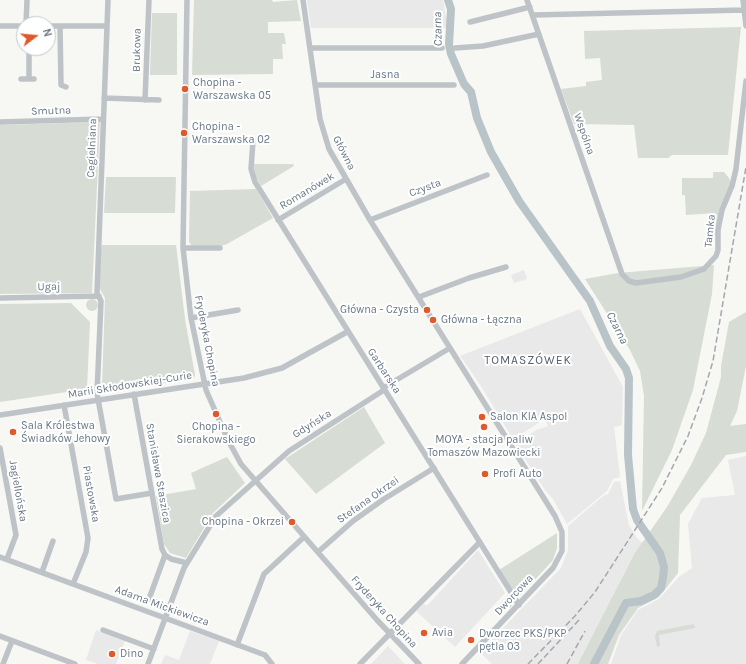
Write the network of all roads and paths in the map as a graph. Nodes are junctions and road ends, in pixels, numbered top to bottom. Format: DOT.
graph roads {
  1 [pos="27,0"];
  2 [pos="108,0"];
  3 [pos="149,0"];
  4 [pos="187,0"];
  5 [pos="303,0"];
  6 [pos="528,0"];
  7 [pos="743,0"];
  8 [pos="530,7"];
  9 [pos="744,10"];
  10 [pos="533,15"];
  11 [pos="26,16"];
  12 [pos="470,22"];
  13 [pos="16,25"];
  14 [pos="0,26"];
  15 [pos="56,26"];
  16 [pos="60,26"];
  17 [pos="107,26"];
  18 [pos="746,26"];
  19 [pos="539,34"];
  20 [pos="310,48"];
  21 [pos="442,48"];
  22 [pos="455,48"];
  23 [pos="30,56"];
  24 [pos="21,79"];
  25 [pos="746,81"];
  26 [pos="315,85"];
  27 [pos="454,86"];
  28 [pos="66,87"];
  29 [pos="104,98"];
  30 [pos="145,100"];
  31 [pos="159,100"];
  32 [pos="103,119"];
  33 [pos="0,122"];
  34 [pos="253,141"];
  35 [pos="487,176"];
  36 [pos="346,179"];
  37 [pos="278,220"];
  38 [pos="370,220"];
  39 [pos="183,248"];
  40 [pos="220,248"];
  41 [pos="506,267"];
  42 [pos="622,274"];
  43 [pos="98,296"];
  44 [pos="419,297"];
  45 [pos="0,298"];
  46 [pos="238,310"];
  47 [pos="191,318"];
  48 [pos="348,332"];
  49 [pos="450,348"];
  50 [pos="204,383"];
  51 [pos="383,389"];
  52 [pos="134,394"];
  53 [pos="98,399"];
  54 [pos="64,405"];
  55 [pos="0,415"];
  56 [pos="0,448"];
  57 [pos="434,468"];
  58 [pos="254,480"];
  59 [pos="152,493"];
  60 [pos="562,532"];
  61 [pos="304,537"];
  62 [pos="53,541"];
  63 [pos="480,542"];
  64 [pos="318,552"];
  65 [pos="165,555"];
  66 [pos="0,557"];
  67 [pos="7,559"];
  68 [pos="187,563"];
  69 [pos="42,572"];
  70 [pos="73,584"];
  71 [pos="519,605"];
  72 [pos="169,607"];
  73 [pos="165,618"];
  74 [pos="103,630"];
  75 [pos="390,634"];
  76 [pos="0,636"];
  77 [pos="12,641"];
  78 [pos="237,645"];
  79 [pos="154,649"];
  80 [pos="417,663"];
  81 [pos="3,664"];
  82 [pos="75,664"];
  83 [pos="148,664"];
  84 [pos="272,664"];
  85 [pos="360,664"];
  86 [pos="462,664"];
  1 -- 11 [label="street"];
  2 -- 17 [label="street, Cegielniana"];
  3 -- 30 [label="street, Brukowa"];
  4 -- 39 [label="street, Fryderyka Chopina"];
  5 -- 20 [label="street, Główna"];
  6 -- 8 [label="street, Wspólna"];
  7 -- 9 [label="street"];
  8 -- 10 [label="street, Wspólna"];
  8 -- 12 [label="street"];
  9 -- 10 [label="street"];
  9 -- 18 [label="street"];
  10 -- 19 [label="street, Wspólna"];
  13 -- 14 [label="street"];
  15 -- 16 [label="street"];
  16 -- 17 [label="street"];
  16 -- 28 [label="street"];
  17 -- 29 [label="street, Cegielniana"];
  19 -- 22 [label="street"];
  19 -- 42 [label="street, Wspólna"];
  20 -- 21 [label="street"];
  20 -- 26 [label="street, Główna"];
  23 -- 24 [label="street"];
  25 -- 42 [label="street, Tamka"];
  26 -- 27 [label="street, Jasna"];
  26 -- 36 [label="street, Główna"];
  29 -- 30 [label="street"];
  29 -- 32 [label="street, Cegielniana"];
  30 -- 31 [label="street"];
  32 -- 33 [label="street, Smutna"];
  32 -- 43 [label="street, Cegielniana"];
  34 -- 37 [label="street, Garbarska"];
  35 -- 38 [label="street, Czysta"];
  36 -- 37 [label="street, Romanówek"];
  36 -- 38 [label="street, Główna"];
  37 -- 48 [label="street, Garbarska"];
  38 -- 44 [label="street, Główna"];
  39 -- 40 [label="street"];
  39 -- 47 [label="street, Fryderyka Chopina"];
  41 -- 44 [label="street"];
  43 -- 45 [label="street, Ugaj"];
  43 -- 53 [label="street, Cegielniana"];
  44 -- 49 [label="street, Główna"];
  46 -- 47 [label="street"];
  47 -- 50 [label="street, Fryderyka Chopina"];
  48 -- 50 [label="street, Marii Skłodowskiej-Curie"];
  48 -- 51 [label="street, Garbarska"];
  49 -- 51 [label="street, Gdyńska"];
  49 -- 60 [label="street, Główna"];
  50 -- 52 [label="street, Marii Skłodowskiej-Curie"];
  50 -- 58 [label="street, Fryderyka Chopina"];
  51 -- 57 [label="street, Garbarska"];
  51 -- 58 [label="street, Gdyńska"];
  52 -- 53 [label="street, Marii Skłodowskiej-Curie"];
  52 -- 59 [label="street, Stanisława Staszica"];
  53 -- 54 [label="street, Marii Skłodowskiej-Curie"];
  53 -- 59 [label="street, Cegielniana"];
  54 -- 55 [label="street, Marii Skłodowskiej-Curie"];
  54 -- 70 [label="street, Piastowska"];
  56 -- 67 [label="street, Jagiellońska"];
  57 -- 63 [label="street, Garbarska"];
  57 -- 64 [label="street, Stefana Okrzei"];
  58 -- 61 [label="street, Fryderyka Chopina"];
  58 -- 68 [label="street, Gdyńska"];
  59 -- 65 [label="street, Stanisława Staszica"];
  60 -- 71 [label="street, Dworcowa"];
  61 -- 64 [label="street, Fryderyka Chopina"];
  61 -- 78 [label="street"];
  62 -- 69 [label="street"];
  63 -- 71 [label="street, Garbarska"];
  63 -- 75 [label="street"];
  64 -- 75 [label="street, Fryderyka Chopina"];
  65 -- 68 [label="street"];
  65 -- 72 [label="street"];
  66 -- 67 [label="street, Adama Mickiewicza"];
  67 -- 69 [label="street, Adama Mickiewicza"];
  68 -- 72 [label="street, Gdyńska"];
  69 -- 70 [label="street, Adama Mickiewicza"];
  70 -- 73 [label="street, Adama Mickiewicza"];
  71 -- 86 [label="street, Dworcowa"];
  72 -- 73 [label="street, Gdyńska"];
  73 -- 78 [label="street, Adama Mickiewicza"];
  73 -- 79 [label="street, Gdyńska"];
  74 -- 79 [label="street"];
  75 -- 80 [label="street, Fryderyka Chopina"];
  75 -- 85 [label="street"];
  76 -- 77 [label="street"];
  77 -- 81 [label="street"];
  77 -- 82 [label="street"];
  78 -- 84 [label="street, Adama Mickiewicza"];
  79 -- 83 [label="street, Gdyńska"];
}
